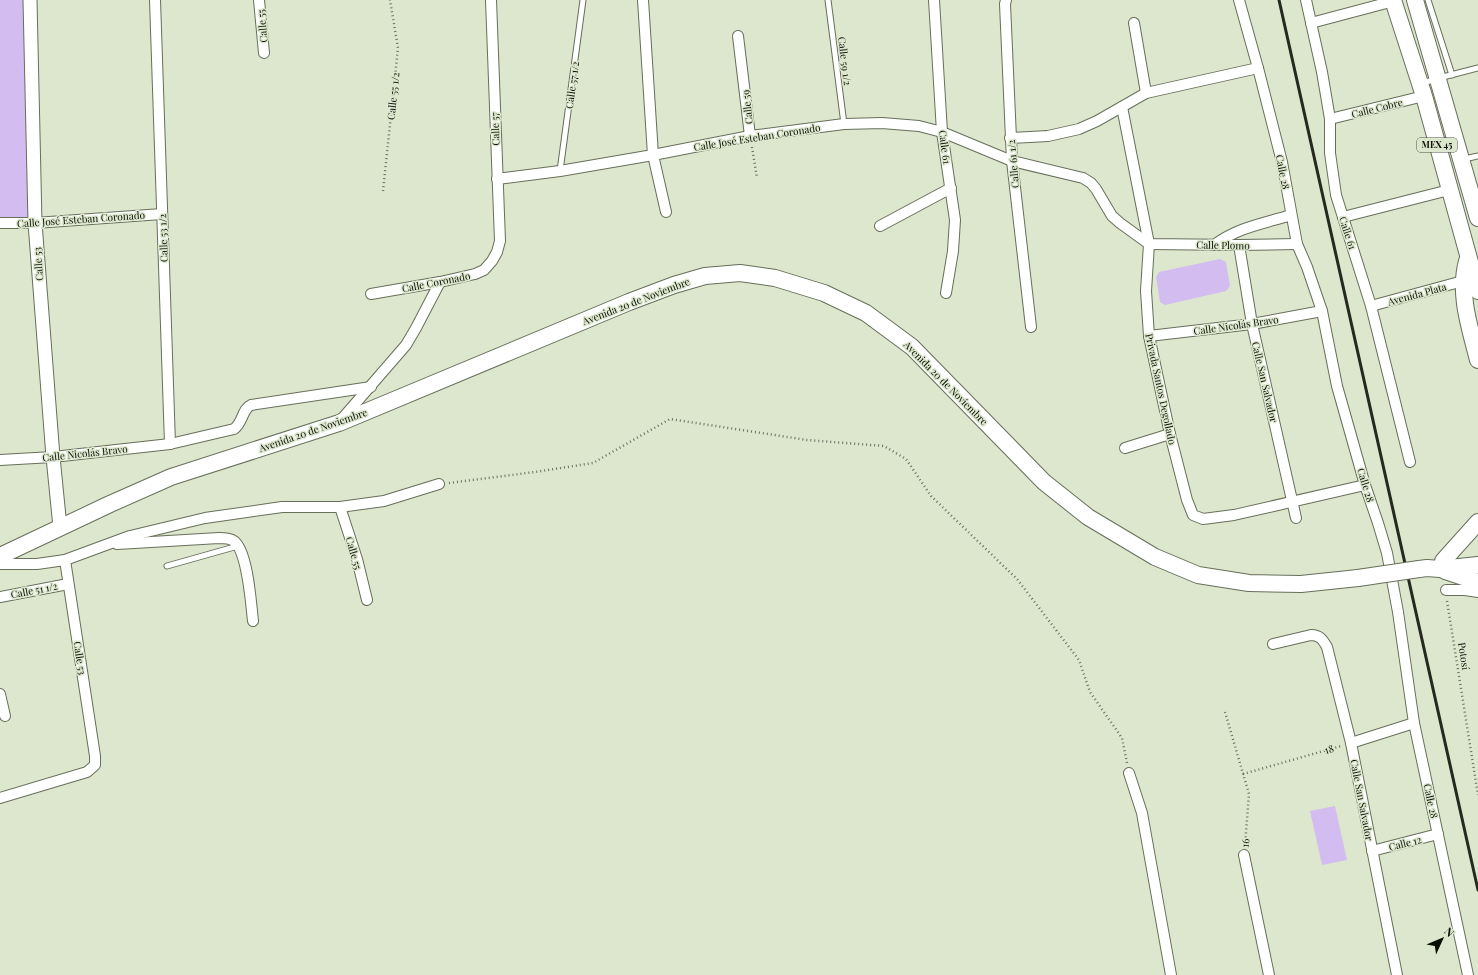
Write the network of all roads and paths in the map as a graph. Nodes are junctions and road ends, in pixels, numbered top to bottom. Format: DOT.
graph roads {
  1 [pos="30,0"];
  2 [pos="155,0"];
  3 [pos="259,0"];
  4 [pos="390,0"];
  5 [pos="491,0"];
  6 [pos="583,0"];
  7 [pos="643,0"];
  8 [pos="828,0"];
  9 [pos="934,0"];
  10 [pos="1006,0"];
  11 [pos="1239,0"];
  12 [pos="1306,0"];
  13 [pos="1393,0"];
  14 [pos="1415,0"];
  15 [pos="1428,0"];
  16 [pos="1134,23"];
  17 [pos="1311,23"];
  18 [pos="738,36"];
  19 [pos="264,53"];
  20 [pos="1258,68"];
  21 [pos="1478,68"];
  22 [pos="1445,76"];
  23 [pos="1422,90"];
  24 [pos="1146,93"];
  25 [pos="1122,107"];
  26 [pos="1330,119"];
  27 [pos="844,124"];
  28 [pos="942,132"];
  29 [pos="750,136"];
  30 [pos="1010,138"];
  31 [pos="653,156"];
  32 [pos="1478,156"];
  33 [pos="1461,159"];
  34 [pos="1012,161"];
  35 [pos="560,171"];
  36 [pos="757,178"];
  37 [pos="497,179"];
  38 [pos="951,188"];
  39 [pos="1449,190"];
  40 [pos="383,191"];
  41 [pos="666,212"];
  42 [pos="162,214"];
  43 [pos="1291,215"];
  44 [pos="1343,217"];
  45 [pos="1478,218"];
  46 [pos="0,223"];
  47 [pos="35,223"];
  48 [pos="880,226"];
  49 [pos="1149,244"];
  50 [pos="1214,244"];
  51 [pos="1297,244"];
  52 [pos="1240,245"];
  53 [pos="495,257"];
  54 [pos="1468,258"];
  55 [pos="1464,281"];
  56 [pos="440,282"];
  57 [pos="1478,291"];
  58 [pos="946,293"];
  59 [pos="371,294"];
  60 [pos="1371,306"];
  61 [pos="1322,311"];
  62 [pos="1252,324"];
  63 [pos="1031,326"];
  64 [pos="1149,336"];
  65 [pos="1478,360"];
  66 [pos="371,387"];
  67 [pos="339,423"];
  68 [pos="1170,434"];
  69 [pos="170,444"];
  70 [pos="1125,448"];
  71 [pos="53,457"];
  72 [pos="0,460"];
  73 [pos="1410,462"];
  74 [pos="439,484"];
  75 [pos="1365,485"];
  76 [pos="1292,502"];
  77 [pos="340,507"];
  78 [pos="1296,518"];
  79 [pos="1478,522"];
  80 [pos="60,528"];
  81 [pos="105,545"];
  82 [pos="239,546"];
  83 [pos="1478,554"];
  84 [pos="0,556"];
  85 [pos="65,560"];
  86 [pos="0,564"];
  87 [pos="1478,565"];
  88 [pos="167,566"];
  89 [pos="1432,567"];
  90 [pos="1478,582"];
  91 [pos="68,584"];
  92 [pos="1446,590"];
  93 [pos="1478,592"];
  94 [pos="0,597"];
  95 [pos="366,600"];
  96 [pos="253,621"];
  97 [pos="1273,644"];
  98 [pos="0,694"];
  99 [pos="1225,712"];
  100 [pos="5,716"];
  101 [pos="1414,723"];
  102 [pos="1351,743"];
  103 [pos="1129,774"];
  104 [pos="1243,774"];
  105 [pos="1478,795"];
  106 [pos="0,798"];
  107 [pos="1438,834"];
  108 [pos="1372,851"];
  109 [pos="1244,855"];
  110 [pos="1171,975"];
  111 [pos="1269,975"];
  112 [pos="1397,975"];
  113 [pos="1468,975"];
  1 -- 47 [label="street, Calle 53"];
  2 -- 42 [label="street, Calle 53 1/2"];
  3 -- 19 [label="street, Calle 55"];
  4 -- 40 [label="path, Calle 55 1/2"];
  5 -- 37 [label="street, Calle 57"];
  6 -- 35 [label="lane, Calle 57 1/2"];
  7 -- 31 [label="street"];
  8 -- 27 [label="lane, Calle 59 1/2"];
  9 -- 28 [label="street, Calle 61"];
  10 -- 30 [label="street, Calle 61 1/2"];
  11 -- 20 [label="street, Calle 28"];
  12 -- 17 [label="street, Calle 61"];
  13 -- 17 [label="street"];
  13 -- 23 [label="main road, MEX 45"];
  14 -- 22 [label="main road, MEX 45"];
  15 -- 22 [label="lane"];
  16 -- 24 [label="street"];
  17 -- 26 [label="street, Calle 61"];
  18 -- 29 [label="street, Calle 59"];
  20 -- 24 [label="street"];
  20 -- 43 [label="street, Calle 28"];
  21 -- 22 [label="lane"];
  22 -- 23 [label="lane"];
  22 -- 33 [label="main road, MEX 45"];
  23 -- 26 [label="street, Calle Cobre"];
  23 -- 39 [label="main road, MEX 45"];
  24 -- 25 [label="street"];
  25 -- 30 [label="street"];
  25 -- 49 [label="street, Privada Santos Degollado"];
  26 -- 44 [label="street, Calle 61"];
  27 -- 28 [label="street, Calle José Esteban Coronado"];
  27 -- 29 [label="street, Calle José Esteban Coronado"];
  28 -- 34 [label="street, Calle José Esteban Coronado"];
  28 -- 38 [label="street, Calle 61"];
  29 -- 31 [label="street, Calle José Esteban Coronado"];
  29 -- 36 [label="path, Calle 59"];
  30 -- 34 [label="street, Calle 61 1/2"];
  31 -- 35 [label="street, Calle José Esteban Coronado"];
  31 -- 41 [label="street"];
  32 -- 33 [label="lane"];
  33 -- 45 [label="main road, MEX 45"];
  34 -- 49 [label="street, Calle José Esteban Coronado"];
  34 -- 63 [label="street, Calle 61 1/2"];
  35 -- 37 [label="street, Calle José Esteban Coronado"];
  37 -- 53 [label="street, Calle 57"];
  38 -- 48 [label="street"];
  38 -- 58 [label="street, Calle 61"];
  39 -- 44 [label="street"];
  39 -- 54 [label="main road, MEX 45"];
  42 -- 47 [label="street, Calle José Esteban Coronado"];
  42 -- 69 [label="street, Calle 53 1/2"];
  43 -- 50 [label="street"];
  43 -- 51 [label="street, Calle 28"];
  44 -- 60 [label="street, Calle 61"];
  46 -- 47 [label="street, Calle José Esteban Coronado"];
  47 -- 71 [label="street, Calle 53"];
  49 -- 50 [label="street, Calle Plomo"];
  49 -- 64 [label="street, Privada Santos Degollado"];
  50 -- 52 [label="street, Calle Plomo"];
  51 -- 52 [label="street, Calle Plomo"];
  51 -- 61 [label="street, Calle 28"];
  52 -- 62 [label="street, Calle San Salvador"];
  53 -- 56 [label="street, Calle Coronado"];
  54 -- 55 [label="main road"];
  54 -- 57 [label="main road, MEX 45"];
  55 -- 60 [label="street, Avenida Plata"];
  55 -- 65 [label="main road"];
  56 -- 59 [label="street, Calle Coronado"];
  56 -- 66 [label="street"];
  60 -- 73 [label="street, Calle 61"];
  61 -- 62 [label="street, Calle Nicolás Bravo"];
  61 -- 75 [label="street, Calle 28"];
  62 -- 64 [label="street, Calle Nicolás Bravo"];
  62 -- 76 [label="street, Calle San Salvador"];
  64 -- 68 [label="street, Privada Santos Degollado"];
  66 -- 67 [label="street"];
  66 -- 69 [label="street, Calle Nicolás Bravo"];
  67 -- 80 [label="main road, Avenida 20 de Noviembre"];
  67 -- 89 [label="main road, Avenida 20 de Noviembre, bridge"];
  68 -- 70 [label="street"];
  68 -- 76 [label="street, Privada Santos Degollado"];
  69 -- 71 [label="street, Calle Nicolás Bravo"];
  71 -- 72 [label="street, Calle Nicolás Bravo"];
  71 -- 80 [label="street, Calle 53"];
  74 -- 77 [label="street"];
  74 -- 103 [label="path"];
  75 -- 76 [label="street"];
  75 -- 101 [label="street, Calle 28"];
  76 -- 78 [label="street, Calle San Salvador"];
  77 -- 81 [label="street"];
  77 -- 95 [label="street, Calle 55"];
  79 -- 89 [label="main road"];
  80 -- 84 [label="main road, Avenida 20 de Noviembre"];
  81 -- 82 [label="street"];
  81 -- 85 [label="street"];
  82 -- 88 [label="lane"];
  82 -- 96 [label="street"];
  83 -- 89 [label="main road"];
  85 -- 86 [label="street"];
  85 -- 91 [label="street, Calle 53"];
  87 -- 89 [label="main road"];
  89 -- 90 [label="main road"];
  91 -- 94 [label="street, Calle 51 1/2"];
  91 -- 106 [label="street, Calle 53"];
  92 -- 93 [label="street"];
  92 -- 105 [label="path, Potosí"];
  97 -- 102 [label="street, Calle San Salvador"];
  98 -- 100 [label="street"];
  99 -- 104 [label="path, 16"];
  101 -- 102 [label="street"];
  101 -- 107 [label="street, Calle 28"];
  102 -- 104 [label="path, 18"];
  102 -- 108 [label="street, Calle San Salvador"];
  103 -- 110 [label="street"];
  104 -- 109 [label="path, 16"];
  107 -- 108 [label="street, Calle 12"];
  107 -- 113 [label="street, Calle 28"];
  108 -- 112 [label="street, Calle San Salvador"];
  109 -- 111 [label="street, 16"];
}
